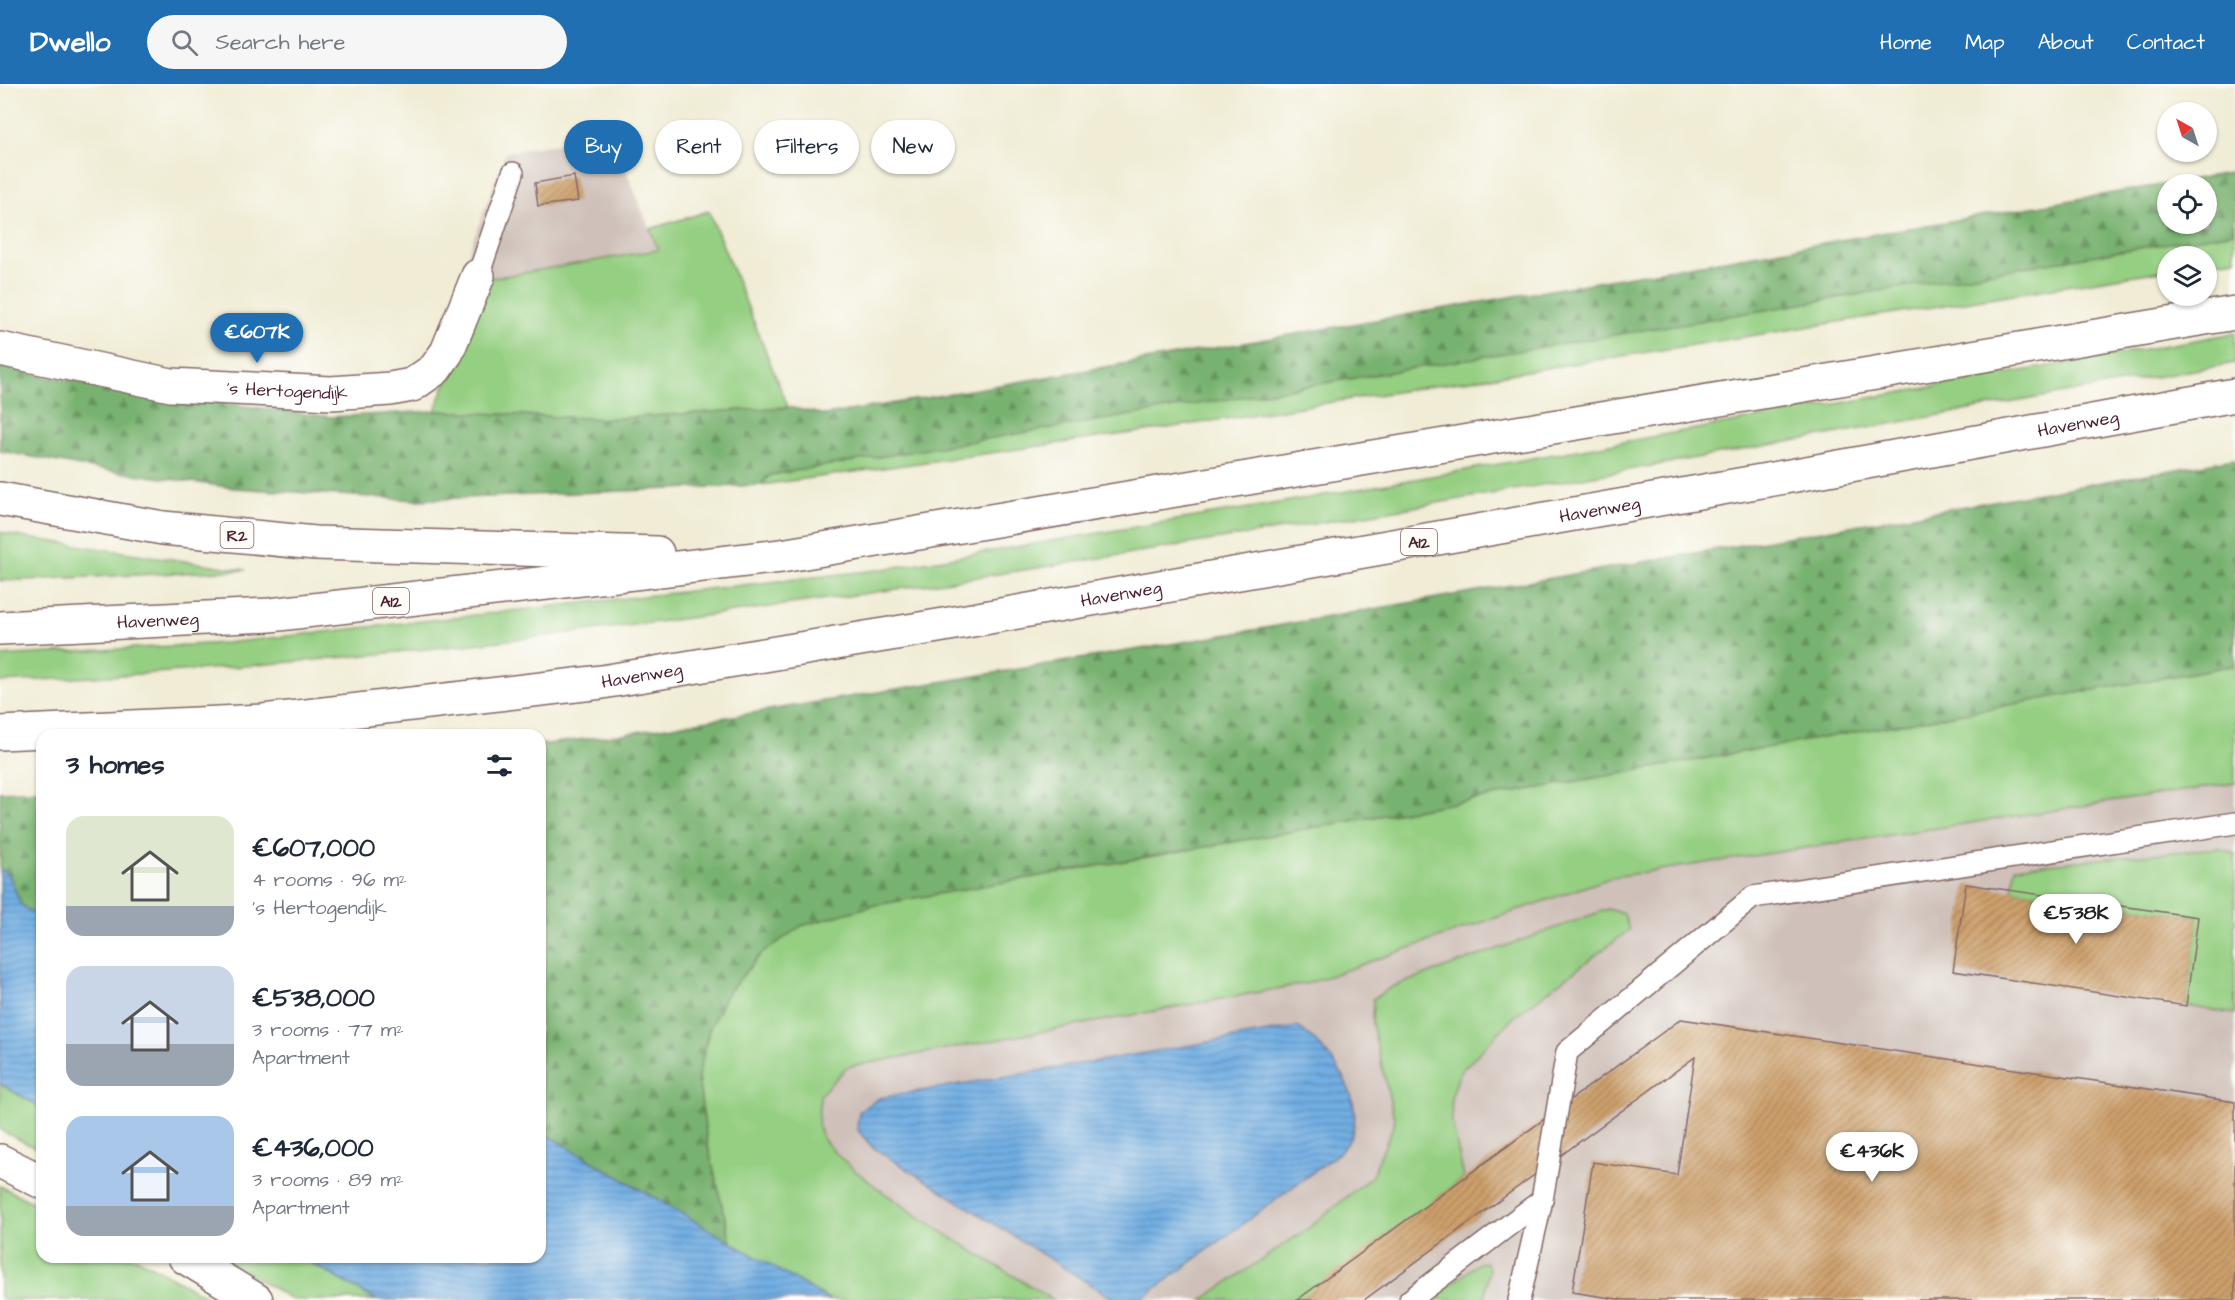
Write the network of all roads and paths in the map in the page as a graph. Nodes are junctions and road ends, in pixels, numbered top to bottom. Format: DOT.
graph roads {
  1 [pos="513,173"];
  2 [pos="478,276"];
  3 [pos="2235,313"];
  4 [pos="0,349"];
  5 [pos="2235,395"];
  6 [pos="0,499"];
  7 [pos="782,556"];
  8 [pos="0,628"];
  9 [pos="88,729"];
  10 [pos="36,731"];
  11 [pos="0,733"];
  12 [pos="2235,823"];
  13 [pos="0,1161"];
  14 [pos="36,1179"];
  15 [pos="1542,1200"];
  16 [pos="195,1263"];
  17 [pos="256,1300"];
  18 [pos="1410,1300"];
  19 [pos="1519,1300"];
  1 -- 2 [label="lane"];
  2 -- 4 [label="main road, 's Hertogendijk"];
  3 -- 7 [label="main road, Havenweg / A12"];
  5 -- 9 [label="main road, Havenweg / A12"];
  6 -- 7 [label="main road, R2"];
  7 -- 8 [label="main road, Havenweg / A12"];
  10 -- 11 [label="main road, Havenweg / A12"];
  12 -- 15 [label="lane"];
  13 -- 14 [label="main road"];
  15 -- 18 [label="lane"];
  15 -- 19 [label="lane"];
  16 -- 17 [label="main road"];
}
